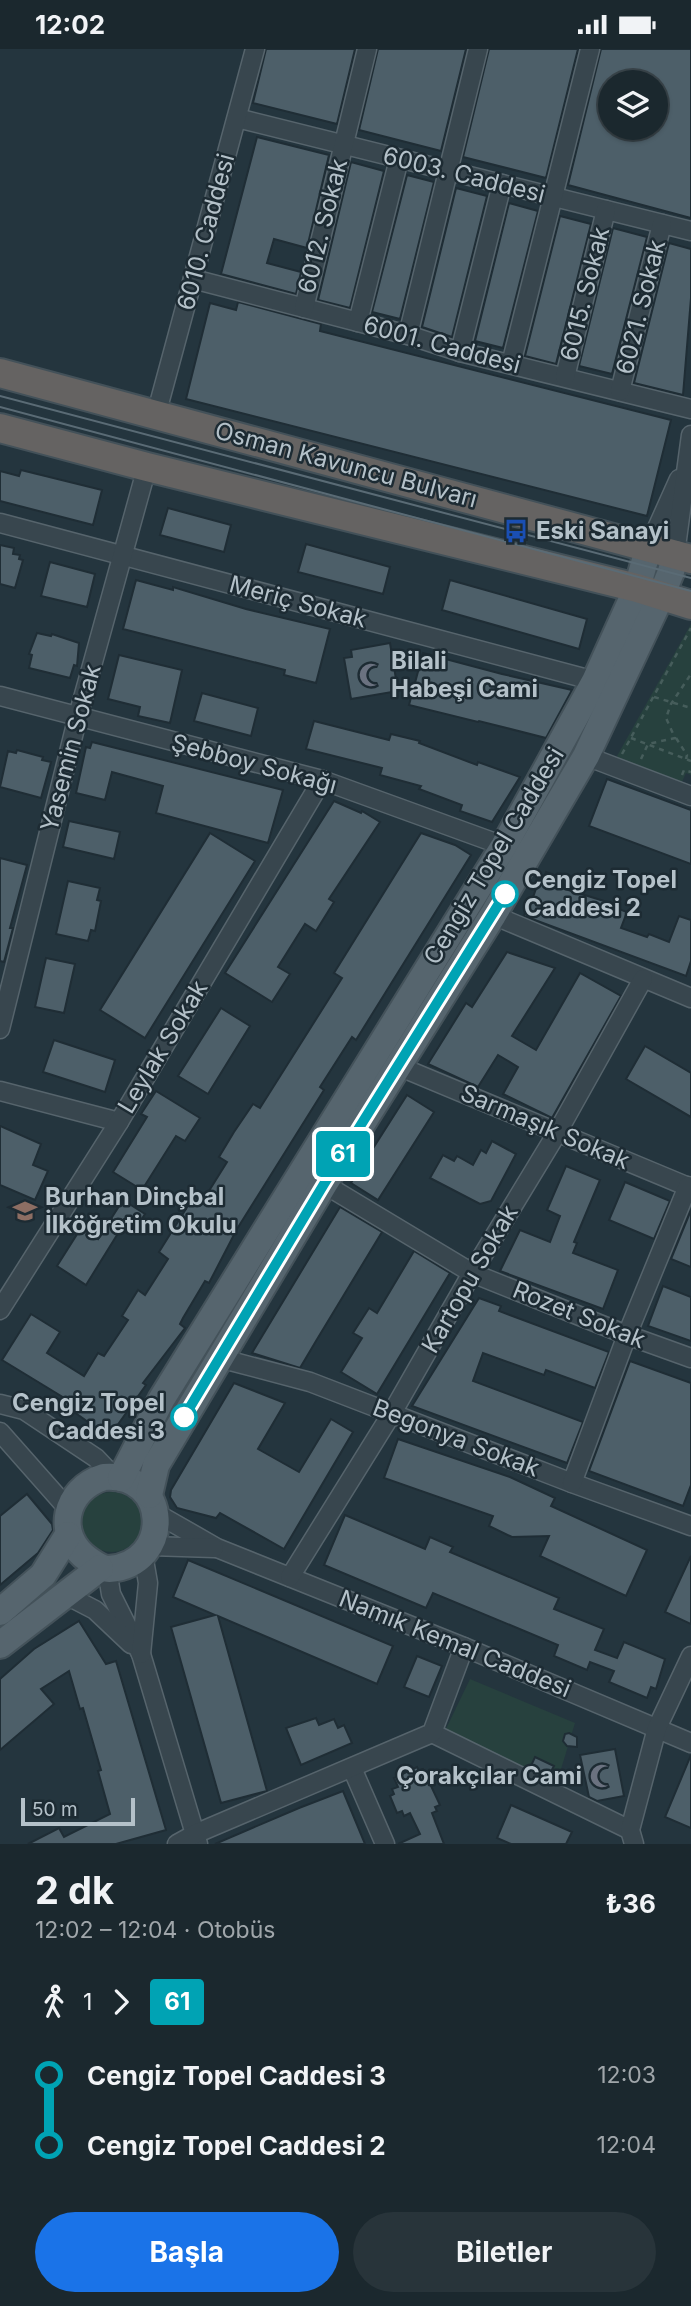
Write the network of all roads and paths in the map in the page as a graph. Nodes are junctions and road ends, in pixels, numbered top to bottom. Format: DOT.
graph roads {
  1 [pos="255,49"];
  2 [pos="367,49"];
  3 [pos="478,49"];
  4 [pos="590,49"];
  5 [pos="236,118"];
  6 [pos="343,145"];
  7 [pos="399,159"];
  8 [pos="448,171"];
  9 [pos="502,184"];
  10 [pos="553,197"];
  11 [pos="606,210"];
  12 [pos="662,224"];
  13 [pos="691,231"];
  14 [pos="193,279"];
  15 [pos="304,308"];
  16 [pos="358,322"];
  17 [pos="408,335"];
  18 [pos="460,352"];
  19 [pos="511,364"];
  20 [pos="0,373"];
  21 [pos="565,377"];
  22 [pos="620,391"];
  23 [pos="691,409"];
  24 [pos="156,415"];
  25 [pos="0,428"];
  26 [pos="691,435"];
  27 [pos="685,463"];
  28 [pos="147,467"];
  29 [pos="0,523"];
  30 [pos="672,553"];
  31 [pos="123,556"];
  32 [pos="649,592"];
  33 [pos="691,605"];
  34 [pos="691,628"];
  35 [pos="691,674"];
  36 [pos="595,681"];
  37 [pos="0,696"];
  38 [pos="654,697"];
  39 [pos="671,704"];
  40 [pos="691,708"];
  41 [pos="78,716"];
  42 [pos="631,738"];
  43 [pos="675,738"];
  44 [pos="648,744"];
  45 [pos="586,756"];
  46 [pos="688,756"];
  47 [pos="621,757"];
  48 [pos="691,761"];
  49 [pos="638,765"];
  50 [pos="691,772"];
  51 [pos="322,780"];
  52 [pos="678,782"];
  53 [pos="691,796"];
  54 [pos="504,846"];
  55 [pos="492,915"];
  56 [pos="643,979"];
  57 [pos="691,998"];
  58 [pos="0,1029"];
  59 [pos="398,1066"];
  60 [pos="0,1091"];
  61 [pos="118,1122"];
  62 [pos="557,1133"];
  63 [pos="324,1184"];
  64 [pos="689,1187"];
  65 [pos="472,1273"];
  66 [pos="0,1310"];
  67 [pos="627,1335"];
  68 [pos="219,1359"];
  69 [pos="691,1359"];
  70 [pos="0,1404"];
  71 [pos="392,1413"];
  72 [pos="0,1432"];
  73 [pos="118,1477"];
  74 [pos="572,1483"];
  75 [pos="152,1504"];
  76 [pos="69,1522"];
  77 [pos="691,1526"];
  78 [pos="217,1548"];
  79 [pos="146,1550"];
  80 [pos="104,1568"];
  81 [pos="290,1577"];
  82 [pos="66,1595"];
  83 [pos="0,1612"];
  84 [pos="0,1645"];
  85 [pos="464,1647"];
  86 [pos="141,1654"];
  87 [pos="691,1656"];
  88 [pos="657,1728"];
  89 [pos="432,1733"];
  90 [pos="691,1743"];
  91 [pos="352,1768"];
  92 [pos="632,1837"];
  93 [pos="196,1839"];
  94 [pos="177,1844"];
  95 [pos="385,1844"];
  1 -- 5 [label="street, 6010. Caddesi"];
  2 -- 6 [label="street, 6012. Sokak"];
  3 -- 8 [label="street"];
  4 -- 10 [label="street"];
  5 -- 6 [label="street, 6003. Caddesi"];
  5 -- 14 [label="street, 6010. Caddesi"];
  6 -- 7 [label="street, 6003. Caddesi"];
  6 -- 15 [label="street, 6012. Sokak"];
  7 -- 8 [label="street, 6003. Caddesi"];
  7 -- 16 [label="street"];
  8 -- 9 [label="street, 6003. Caddesi"];
  8 -- 17 [label="street"];
  9 -- 10 [label="street, 6003. Caddesi"];
  9 -- 18 [label="street"];
  10 -- 11 [label="street, 6003. Caddesi"];
  10 -- 19 [label="street"];
  11 -- 12 [label="street, 6003. Caddesi"];
  11 -- 21 [label="street, 6015. Sokak"];
  12 -- 13 [label="street, 6003. Caddesi"];
  12 -- 22 [label="street, 6021. Sokak"];
  14 -- 15 [label="street, 6001. Caddesi"];
  14 -- 24 [label="street, 6010. Caddesi"];
  15 -- 16 [label="street, 6001. Caddesi"];
  16 -- 17 [label="street, 6001. Caddesi"];
  17 -- 18 [label="street, 6001. Caddesi"];
  18 -- 19 [label="street, 6001. Caddesi"];
  19 -- 21 [label="street, 6001. Caddesi"];
  20 -- 24 [label="highway, Osman Kavuncu Bulvarı"];
  21 -- 22 [label="street, 6001. Caddesi"];
  22 -- 23 [label="street, 6001. Caddesi"];
  24 -- 30 [label="highway, Osman Kavuncu Bulvarı"];
  25 -- 28 [label="highway, Osman Kavuncu Bulvarı"];
  26 -- 27 [label="street"];
  27 -- 30 [label="street"];
  27 -- 30 [label="street"];
  28 -- 31 [label="street, Yasemin Sokak"];
  28 -- 32 [label="highway, Osman Kavuncu Bulvarı"];
  29 -- 31 [label="street, Meriç Sokak"];
  30 -- 32 [label="main road, Cengiz Topel Caddesi"];
  31 -- 36 [label="street, Meriç Sokak"];
  31 -- 41 [label="street, Yasemin Sokak"];
  32 -- 33 [label="highway, Osman Kavuncu Bulvarı"];
  32 -- 36 [label="main road, Cengiz Topel Caddesi"];
  32 -- 45 [label="main road, Cengiz Topel Caddesi"];
  34 -- 38 [label="path"];
  35 -- 39 [label="path"];
  36 -- 54 [label="main road, Cengiz Topel Caddesi"];
  37 -- 41 [label="street, Şebboy Sokağı"];
  38 -- 39 [label="path"];
  38 -- 42 [label="path"];
  39 -- 40 [label="path"];
  39 -- 43 [label="path"];
  41 -- 51 [label="street, Şebboy Sokağı"];
  41 -- 58 [label="street, Yasemin Sokak"];
  42 -- 44 [label="path"];
  42 -- 47 [label="path"];
  43 -- 44 [label="path"];
  43 -- 46 [label="path"];
  44 -- 46 [label="path"];
  44 -- 49 [label="path"];
  45 -- 53 [label="street"];
  45 -- 55 [label="main road, Cengiz Topel Caddesi"];
  46 -- 48 [label="path"];
  50 -- 52 [label="path"];
  51 -- 54 [label="street, Şebboy Sokağı"];
  51 -- 61 [label="street, Leylak Sokak"];
  54 -- 73 [label="main road, Cengiz Topel Caddesi"];
  55 -- 56 [label="street"];
  55 -- 59 [label="main road, Cengiz Topel Caddesi"];
  56 -- 57 [label="street"];
  56 -- 62 [label="street, Kartopu Sokak"];
  59 -- 62 [label="street, Sarmaşık Sokak"];
  59 -- 63 [label="main road, Cengiz Topel Caddesi"];
  60 -- 61 [label="street"];
  61 -- 66 [label="street, Leylak Sokak"];
  62 -- 64 [label="street, Sarmaşık Sokak"];
  62 -- 65 [label="street, Kartopu Sokak"];
  63 -- 65 [label="street, Rozet Sokak"];
  63 -- 68 [label="main road, Cengiz Topel Caddesi"];
  64 -- 67 [label="street"];
  65 -- 67 [label="street, Rozet Sokak"];
  65 -- 71 [label="street, Kartopu Sokak"];
  67 -- 69 [label="street, Rozet Sokak"];
  67 -- 74 [label="street"];
  68 -- 71 [label="street, Begonya Sokak"];
  68 -- 75 [label="main road, Cengiz Topel Caddesi"];
  70 -- 73 [label="street"];
  71 -- 74 [label="street, Begonya Sokak"];
  71 -- 81 [label="street, Kartopu Sokak"];
  72 -- 76 [label="street"];
  73 -- 75 [label="main road"];
  73 -- 76 [label="main road"];
  74 -- 77 [label="street, Begonya Sokak"];
  75 -- 78 [label="street, Namık Kemal Caddesi"];
  75 -- 79 [label="main road"];
  76 -- 80 [label="main road"];
  76 -- 83 [label="main road"];
  78 -- 79 [label="street, Namık Kemal Caddesi"];
  78 -- 81 [label="street, Namık Kemal Caddesi"];
  79 -- 80 [label="main road"];
  79 -- 86 [label="street"];
  80 -- 82 [label="main road"];
  80 -- 86 [label="street"];
  81 -- 85 [label="street, Namık Kemal Caddesi"];
  82 -- 84 [label="main road"];
  82 -- 86 [label="street"];
  85 -- 88 [label="street, Namık Kemal Caddesi"];
  85 -- 89 [label="street"];
  86 -- 93 [label="street"];
  87 -- 88 [label="street"];
  88 -- 90 [label="street, Namık Kemal Caddesi"];
  88 -- 92 [label="street"];
  89 -- 91 [label="street"];
  89 -- 92 [label="street"];
  91 -- 93 [label="street"];
  91 -- 95 [label="street"];
  93 -- 94 [label="street"];
}
